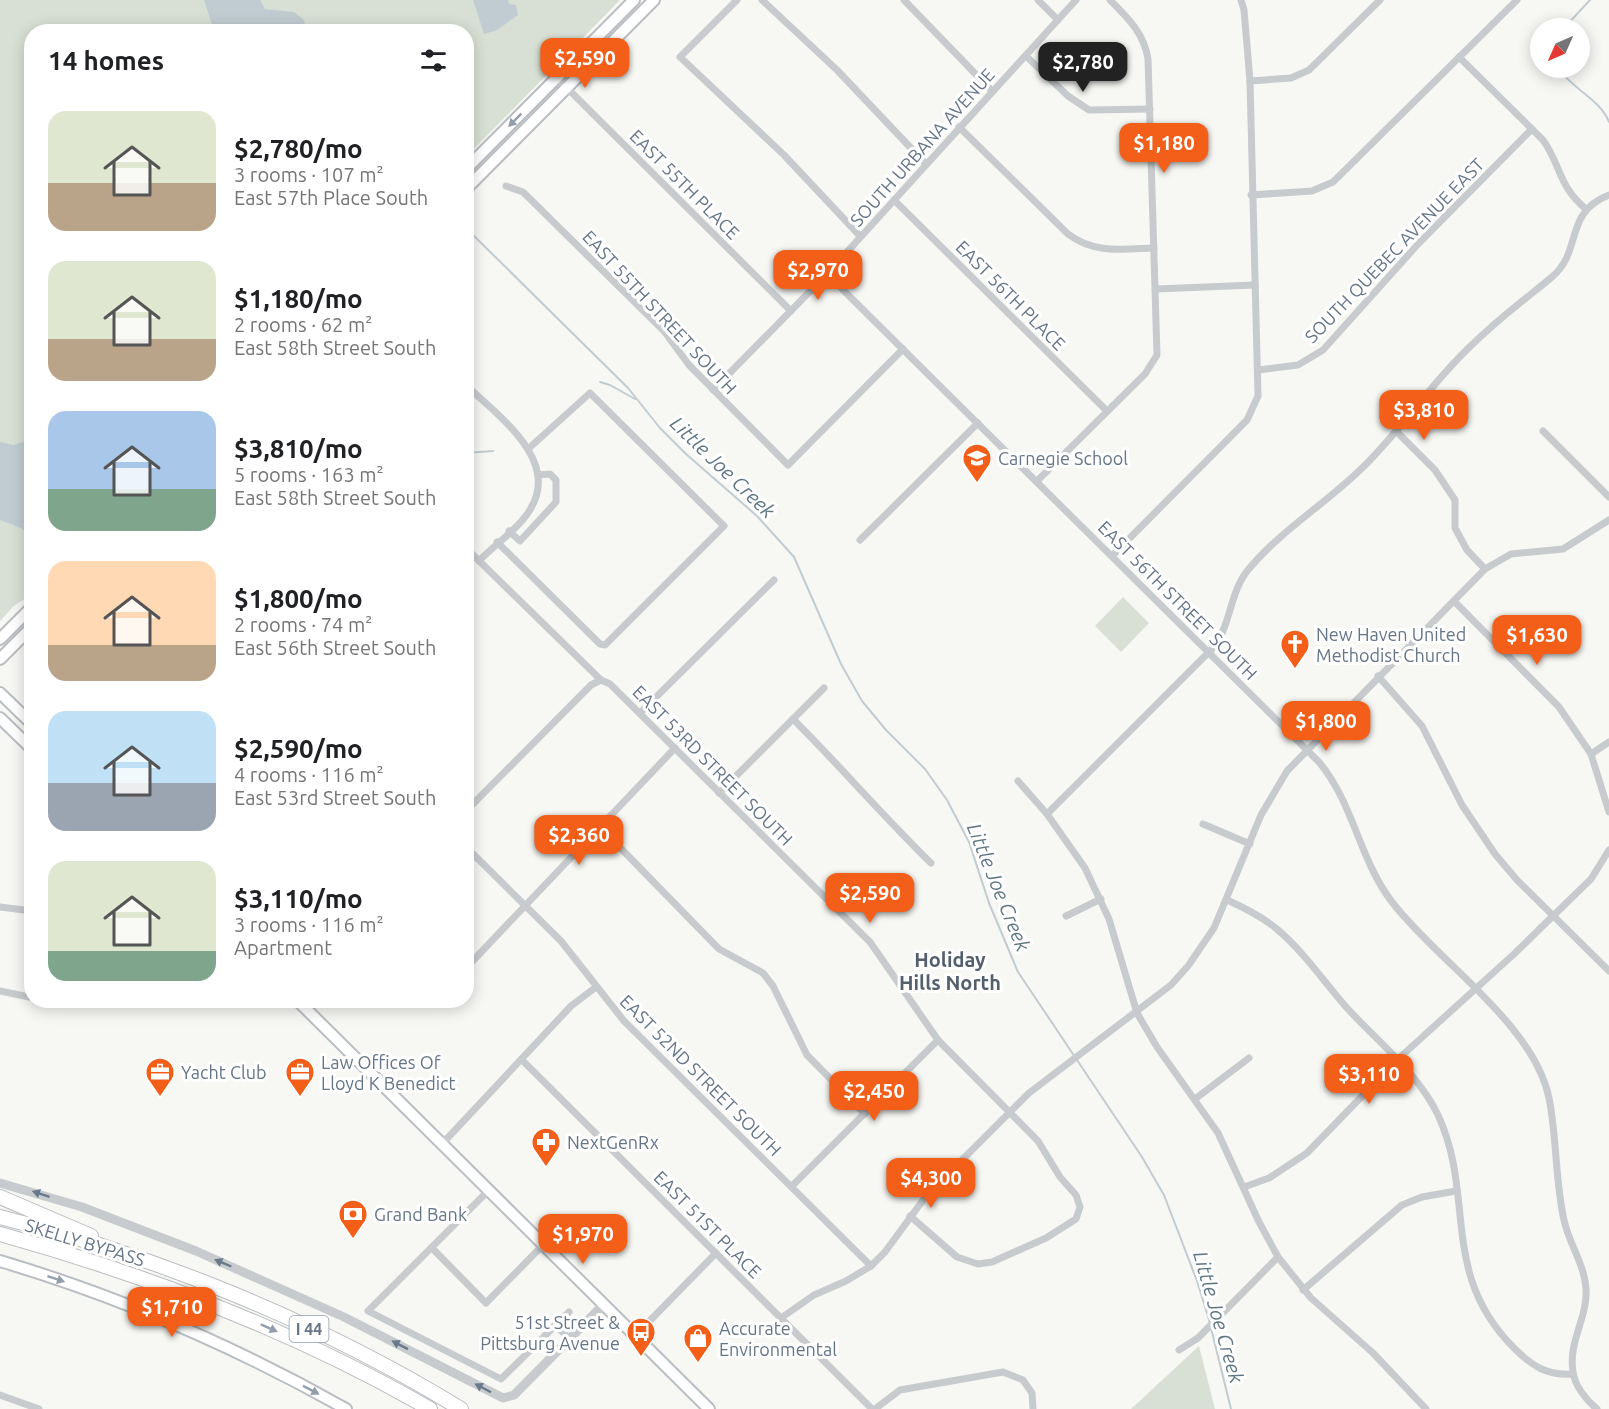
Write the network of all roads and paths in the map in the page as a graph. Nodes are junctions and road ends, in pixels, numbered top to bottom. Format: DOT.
graph roads {
  1 [pos="634,0"];
  2 [pos="654,0"];
  3 [pos="737,0"];
  4 [pos="762,0"];
  5 [pos="904,0"];
  6 [pos="1038,0"];
  7 [pos="1076,0"];
  8 [pos="1110,0"];
  9 [pos="1241,0"];
  10 [pos="1380,0"];
  11 [pos="1517,0"];
  12 [pos="1058,20"];
  13 [pos="1026,56"];
  14 [pos="1459,57"];
  15 [pos="557,78"];
  16 [pos="1250,81"];
  17 [pos="567,88"];
  18 [pos="992,91"];
  19 [pos="1150,109"];
  20 [pos="959,127"];
  21 [pos="1532,129"];
  22 [pos="474,161"];
  23 [pos="926,164"];
  24 [pos="474,181"];
  25 [pos="506,186"];
  26 [pos="1251,195"];
  27 [pos="1609,195"];
  28 [pos="894,200"];
  29 [pos="1586,209"];
  30 [pos="860,236"];
  31 [pos="1154,248"];
  32 [pos="827,274"];
  33 [pos="1255,285"];
  34 [pos="1156,289"];
  35 [pos="791,312"];
  36 [pos="903,349"];
  37 [pos="1257,370"];
  38 [pos="713,390"];
  39 [pos="474,393"];
  40 [pos="1107,411"];
  41 [pos="978,423"];
  42 [pos="1396,431"];
  43 [pos="1543,431"];
  44 [pos="528,449"];
  45 [pos="538,475"];
  46 [pos="1037,481"];
  47 [pos="1609,496"];
  48 [pos="1609,520"];
  49 [pos="510,531"];
  50 [pos="860,540"];
  51 [pos="497,542"];
  52 [pos="474,556"];
  53 [pos="1112,556"];
  54 [pos="479,561"];
  55 [pos="1485,569"];
  56 [pos="774,580"];
  57 [pos="1454,601"];
  58 [pos="24,615"];
  59 [pos="24,635"];
  60 [pos="0,639"];
  61 [pos="1209,653"];
  62 [pos="0,659"];
  63 [pos="1378,676"];
  64 [pos="601,680"];
  65 [pos="824,688"];
  66 [pos="0,693"];
  67 [pos="640,713"];
  68 [pos="24,716"];
  69 [pos="0,718"];
  70 [pos="793,719"];
  71 [pos="24,741"];
  72 [pos="1609,742"];
  73 [pos="675,748"];
  74 [pos="1306,749"];
  75 [pos="1591,754"];
  76 [pos="1018,781"];
  77 [pos="719,793"];
  78 [pos="474,803"];
  79 [pos="1609,812"];
  80 [pos="1047,814"];
  81 [pos="1203,824"];
  82 [pos="600,827"];
  83 [pos="1250,844"];
  84 [pos="1609,850"];
  85 [pos="474,855"];
  86 [pos="931,863"];
  87 [pos="1101,899"];
  88 [pos="1227,900"];
  89 [pos="524,905"];
  90 [pos="0,907"];
  91 [pos="24,910"];
  92 [pos="1552,915"];
  93 [pos="1066,916"];
  94 [pos="474,959"];
  95 [pos="1609,971"];
  96 [pos="596,987"];
  97 [pos="1474,989"];
  98 [pos="0,991"];
  99 [pos="24,996"];
  100 [pos="305,1008"];
  101 [pos="1137,1013"];
  102 [pos="938,1040"];
  103 [pos="1249,1058"];
  104 [pos="522,1060"];
  105 [pos="1397,1060"];
  106 [pos="1196,1099"];
  107 [pos="1010,1113"];
  108 [pos="865,1114"];
  109 [pos="442,1144"];
  110 [pos="0,1183"];
  111 [pos="792,1186"];
  112 [pos="1244,1187"];
  113 [pos="488,1191"];
  114 [pos="1456,1191"];
  115 [pos="0,1197"];
  116 [pos="910,1216"];
  117 [pos="0,1217"];
  118 [pos="0,1234"];
  119 [pos="0,1241"];
  120 [pos="36,1244"];
  121 [pos="543,1245"];
  122 [pos="432,1248"];
  123 [pos="716,1253"];
  124 [pos="1278,1257"];
  125 [pos="0,1261"];
  126 [pos="150,1262"];
  127 [pos="871,1266"];
  128 [pos="1303,1290"];
  129 [pos="603,1305"];
  130 [pos="569,1312"];
  131 [pos="781,1318"];
  132 [pos="555,1325"];
  133 [pos="634,1337"];
  134 [pos="570,1339"];
  135 [pos="1179,1350"];
  136 [pos="460,1358"];
  137 [pos="452,1372"];
  138 [pos="1573,1374"];
  139 [pos="0,1395"];
  140 [pos="39,1409"];
  141 [pos="346,1409"];
  142 [pos="430,1409"];
  143 [pos="461,1409"];
  144 [pos="709,1409"];
  145 [pos="873,1409"];
  146 [pos="1033,1409"];
  147 [pos="1426,1409"];
  148 [pos="1597,1409"];
  1 -- 15 [label="main road"];
  2 -- 17 [label="main road"];
  3 -- 30 [label="street"];
  4 -- 23 [label="street"];
  5 -- 18 [label="street"];
  6 -- 12 [label="street"];
  7 -- 12 [label="street, SOUTH URBANA AVENUE"];
  8 -- 19 [label="street"];
  9 -- 16 [label="street"];
  10 -- 16 [label="street"];
  11 -- 14 [label="street"];
  12 -- 13 [label="street, SOUTH URBANA AVENUE"];
  13 -- 18 [label="street, SOUTH URBANA AVENUE"];
  13 -- 19 [label="street"];
  14 -- 21 [label="street"];
  14 -- 26 [label="street"];
  15 -- 17 [label="street, EAST 55TH PLACE"];
  15 -- 22 [label="main road, one-way"];
  16 -- 26 [label="street"];
  17 -- 24 [label="main road"];
  17 -- 35 [label="street, EAST 55TH PLACE"];
  18 -- 20 [label="street, SOUTH URBANA AVENUE"];
  19 -- 31 [label="street"];
  20 -- 23 [label="street, SOUTH URBANA AVENUE"];
  20 -- 31 [label="street"];
  21 -- 29 [label="street"];
  21 -- 37 [label="street, SOUTH QUEBEC AVENUE EAST"];
  23 -- 28 [label="street, SOUTH URBANA AVENUE"];
  25 -- 38 [label="street, EAST 55TH STREET SOUTH"];
  26 -- 33 [label="street"];
  27 -- 29 [label="street"];
  28 -- 30 [label="street, SOUTH URBANA AVENUE"];
  28 -- 40 [label="street, EAST 56TH PLACE"];
  29 -- 42 [label="street"];
  30 -- 32 [label="street, SOUTH URBANA AVENUE"];
  31 -- 34 [label="street"];
  32 -- 35 [label="street, SOUTH URBANA AVENUE"];
  32 -- 36 [label="street, EAST 56TH STREET SOUTH"];
  33 -- 34 [label="street"];
  33 -- 37 [label="street"];
  34 -- 40 [label="street"];
  35 -- 38 [label="street, SOUTH URBANA AVENUE"];
  36 -- 38 [label="street, EAST 55TH STREET SOUTH"];
  36 -- 41 [label="street, EAST 56TH STREET SOUTH"];
  37 -- 53 [label="street"];
  39 -- 44 [label="street"];
  40 -- 46 [label="street"];
  41 -- 46 [label="street, EAST 56TH STREET SOUTH"];
  41 -- 50 [label="street"];
  42 -- 55 [label="street"];
  42 -- 61 [label="street"];
  43 -- 47 [label="street"];
  44 -- 45 [label="street"];
  44 -- 51 [label="street"];
  45 -- 49 [label="street"];
  45 -- 49 [label="street"];
  46 -- 53 [label="street, EAST 56TH STREET SOUTH"];
  48 -- 55 [label="street"];
  49 -- 51 [label="street"];
  51 -- 54 [label="street"];
  52 -- 54 [label="street, EAST 53RD STREET SOUTH"];
  53 -- 61 [label="street, EAST 56TH STREET SOUTH"];
  54 -- 64 [label="street, EAST 53RD STREET SOUTH"];
  55 -- 57 [label="street"];
  56 -- 67 [label="street"];
  57 -- 63 [label="street"];
  57 -- 75 [label="street"];
  58 -- 60 [label="main road"];
  59 -- 62 [label="main road"];
  61 -- 74 [label="street, EAST 56TH STREET SOUTH"];
  61 -- 80 [label="street"];
  63 -- 74 [label="street"];
  63 -- 92 [label="street"];
  64 -- 67 [label="street, EAST 53RD STREET SOUTH"];
  64 -- 78 [label="street"];
  65 -- 70 [label="street"];
  66 -- 68 [label="main road"];
  67 -- 73 [label="street, EAST 53RD STREET SOUTH"];
  69 -- 71 [label="main road"];
  70 -- 77 [label="street"];
  70 -- 86 [label="street"];
  72 -- 75 [label="street"];
  73 -- 77 [label="street, EAST 53RD STREET SOUTH"];
  73 -- 82 [label="street"];
  74 -- 83 [label="street"];
  74 -- 97 [label="street, EAST 56TH STREET SOUTH"];
  75 -- 79 [label="street"];
  76 -- 80 [label="street"];
  77 -- 102 [label="street, EAST 53RD STREET SOUTH"];
  80 -- 87 [label="street"];
  81 -- 83 [label="street"];
  82 -- 89 [label="street"];
  82 -- 108 [label="street"];
  83 -- 88 [label="street"];
  84 -- 92 [label="street"];
  85 -- 89 [label="street, EAST 52ND STREET SOUTH"];
  87 -- 93 [label="street"];
  87 -- 101 [label="street"];
  88 -- 101 [label="street"];
  88 -- 105 [label="street"];
  89 -- 94 [label="street"];
  89 -- 96 [label="street, EAST 52ND STREET SOUTH"];
  90 -- 91 [label="street"];
  92 -- 95 [label="street"];
  92 -- 97 [label="street"];
  96 -- 104 [label="street"];
  96 -- 111 [label="street, EAST 52ND STREET SOUTH"];
  97 -- 105 [label="street"];
  97 -- 138 [label="street, EAST 56TH STREET SOUTH"];
  98 -- 99 [label="street"];
  100 -- 109 [label="main road"];
  101 -- 106 [label="street"];
  101 -- 107 [label="street"];
  102 -- 107 [label="street, EAST 53RD STREET SOUTH"];
  102 -- 108 [label="street"];
  103 -- 106 [label="street"];
  104 -- 109 [label="street"];
  104 -- 123 [label="street, EAST 51ST PLACE"];
  105 -- 112 [label="street"];
  105 -- 114 [label="street"];
  106 -- 112 [label="street"];
  107 -- 116 [label="street"];
  107 -- 116 [label="street, EAST 53RD STREET SOUTH"];
  108 -- 111 [label="street"];
  109 -- 113 [label="main road"];
  137 -- 110 [label="street, one-way"];
  111 -- 127 [label="street, EAST 52ND STREET SOUTH"];
  112 -- 124 [label="street"];
  113 -- 121 [label="main road"];
  113 -- 122 [label="street"];
  114 -- 128 [label="street"];
  114 -- 138 [label="street"];
  115 -- 126 [label="highway"];
  116 -- 127 [label="street"];
  117 -- 126 [label="highway, SKELLY BYPASS / I 44"];
  118 -- 120 [label="highway, SKELLY BYPASS / I 44"];
  119 -- 120 [label="highway"];
  120 -- 142 [label="highway, SKELLY BYPASS / I 44, one-way"];
  121 -- 122 [label="street"];
  121 -- 129 [label="main road"];
  122 -- 136 [label="street"];
  123 -- 131 [label="street, EAST 51ST PLACE"];
  123 -- 133 [label="street"];
  124 -- 128 [label="street"];
  124 -- 135 [label="street"];
  125 -- 141 [label="main road, one-way"];
  126 -- 143 [label="highway, SKELLY BYPASS / I 44"];
  127 -- 131 [label="street"];
  128 -- 147 [label="street"];
  129 -- 133 [label="main road"];
  129 -- 134 [label="street"];
  130 -- 132 [label="street"];
  131 -- 145 [label="street, EAST 51ST PLACE"];
  132 -- 134 [label="street"];
  132 -- 136 [label="street"];
  133 -- 144 [label="main road"];
  134 -- 137 [label="street, one-way"];
  136 -- 137 [label="street"];
  138 -- 148 [label="street"];
  139 -- 140 [label="street"];
  145 -- 146 [label="street"];
}
